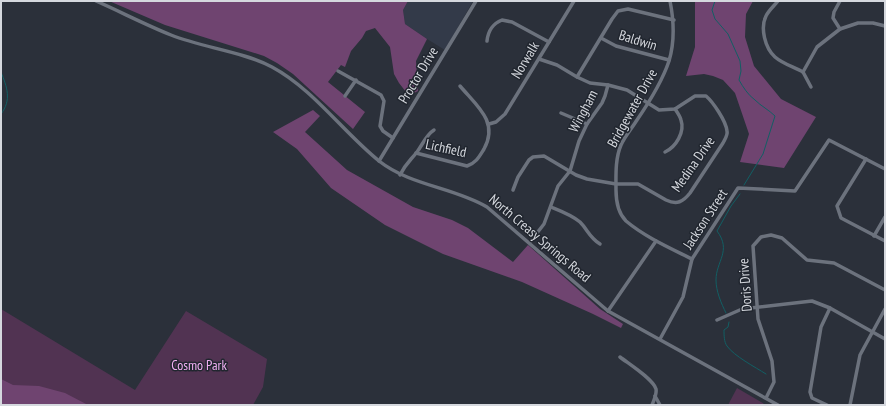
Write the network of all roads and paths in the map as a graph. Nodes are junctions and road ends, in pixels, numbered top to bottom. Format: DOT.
graph roads {
  1 [pos="96,1"];
  2 [pos="476,1"];
  3 [pos="568,1"];
  4 [pos="670,1"];
  5 [pos="778,1"];
  6 [pos="840,1"];
  7 [pos="573,2"];
  8 [pos="674,20"];
  9 [pos="885,26"];
  10 [pos="840,29"];
  11 [pos="600,38"];
  12 [pos="487,41"];
  13 [pos="549,42"];
  14 [pos="539,58"];
  15 [pos="669,60"];
  16 [pos="338,72"];
  17 [pos="804,72"];
  18 [pos="577,77"];
  19 [pos="356,80"];
  20 [pos="608,84"];
  21 [pos="460,86"];
  22 [pos="811,87"];
  23 [pos="345,96"];
  24 [pos="648,103"];
  25 [pos="675,109"];
  26 [pos="561,113"];
  27 [pos="489,124"];
  28 [pos="587,124"];
  29 [pos="434,130"];
  30 [pos="393,138"];
  31 [pos="665,152"];
  32 [pos="416,153"];
  33 [pos="866,159"];
  34 [pos="379,161"];
  35 [pos="885,169"];
  36 [pos="570,171"];
  37 [pos="400,175"];
  38 [pos="616,184"];
  39 [pos="513,190"];
  40 [pos="551,207"];
  41 [pos="885,216"];
  42 [pos="874,236"];
  43 [pos="656,241"];
  44 [pos="885,241"];
  45 [pos="530,242"];
  46 [pos="600,244"];
  47 [pos="692,259"];
  48 [pos="885,290"];
  49 [pos="758,307"];
  50 [pos="830,308"];
  51 [pos="885,309"];
  52 [pos="608,311"];
  53 [pos="717,320"];
  54 [pos="872,332"];
  55 [pos="660,339"];
  56 [pos="885,339"];
  57 [pos="620,357"];
  58 [pos="655,396"];
  59 [pos="766,398"];
  60 [pos="652,405"];
  61 [pos="660,405"];
  62 [pos="778,405"];
  63 [pos="827,405"];
  64 [pos="850,405"];
  1 -- 34 [label="street, North Creasy Springs Road"];
  2 -- 30 [label="street, Proctor Drive"];
  3 -- 7 [label="street"];
  4 -- 8 [label="street, Bridgewater Drive"];
  5 -- 17 [label="street"];
  6 -- 10 [label="street"];
  7 -- 13 [label="street, Norwalk"];
  8 -- 11 [label="street"];
  8 -- 15 [label="street, Bridgewater Drive"];
  9 -- 10 [label="street"];
  10 -- 17 [label="street"];
  11 -- 15 [label="street, Baldwin"];
  11 -- 18 [label="street"];
  12 -- 13 [label="street"];
  13 -- 14 [label="street, Norwalk"];
  14 -- 18 [label="street"];
  14 -- 27 [label="street, Norwalk"];
  15 -- 24 [label="street, Bridgewater Drive"];
  16 -- 19 [label="street"];
  17 -- 22 [label="street"];
  18 -- 20 [label="street"];
  19 -- 23 [label="street"];
  19 -- 30 [label="street"];
  20 -- 24 [label="street"];
  20 -- 28 [label="street, Wingham"];
  21 -- 27 [label="street"];
  24 -- 25 [label="street"];
  24 -- 38 [label="street, Bridgewater Drive"];
  25 -- 31 [label="street"];
  25 -- 38 [label="street, Medina Drive"];
  26 -- 28 [label="street"];
  27 -- 32 [label="street, Lichfield"];
  28 -- 36 [label="street, Wingham"];
  29 -- 32 [label="street"];
  30 -- 34 [label="street, Proctor Drive"];
  32 -- 37 [label="street"];
  33 -- 35 [label="street, Jackson Street"];
  33 -- 42 [label="street"];
  33 -- 47 [label="street, Jackson Street"];
  34 -- 37 [label="street, North Creasy Springs Road"];
  36 -- 38 [label="street"];
  36 -- 39 [label="street"];
  36 -- 40 [label="street"];
  37 -- 45 [label="street, North Creasy Springs Road"];
  38 -- 43 [label="street, Bridgewater Drive"];
  40 -- 45 [label="street"];
  40 -- 46 [label="street"];
  41 -- 42 [label="street"];
  42 -- 44 [label="street"];
  43 -- 47 [label="street, Bridgewater Drive"];
  43 -- 52 [label="street"];
  45 -- 52 [label="street, North Creasy Springs Road"];
  47 -- 55 [label="street, Jackson Street"];
  48 -- 49 [label="street, Doris Drive"];
  49 -- 50 [label="street"];
  49 -- 53 [label="street"];
  49 -- 59 [label="street, Doris Drive"];
  50 -- 54 [label="street"];
  50 -- 63 [label="street"];
  51 -- 54 [label="street"];
  52 -- 55 [label="street, North Creasy Springs Road"];
  54 -- 56 [label="street"];
  54 -- 64 [label="street"];
  55 -- 59 [label="street, North Creasy Springs Road"];
  57 -- 58 [label="street"];
  58 -- 60 [label="street"];
  58 -- 61 [label="street"];
  59 -- 62 [label="street, North Creasy Springs Road"];
}
